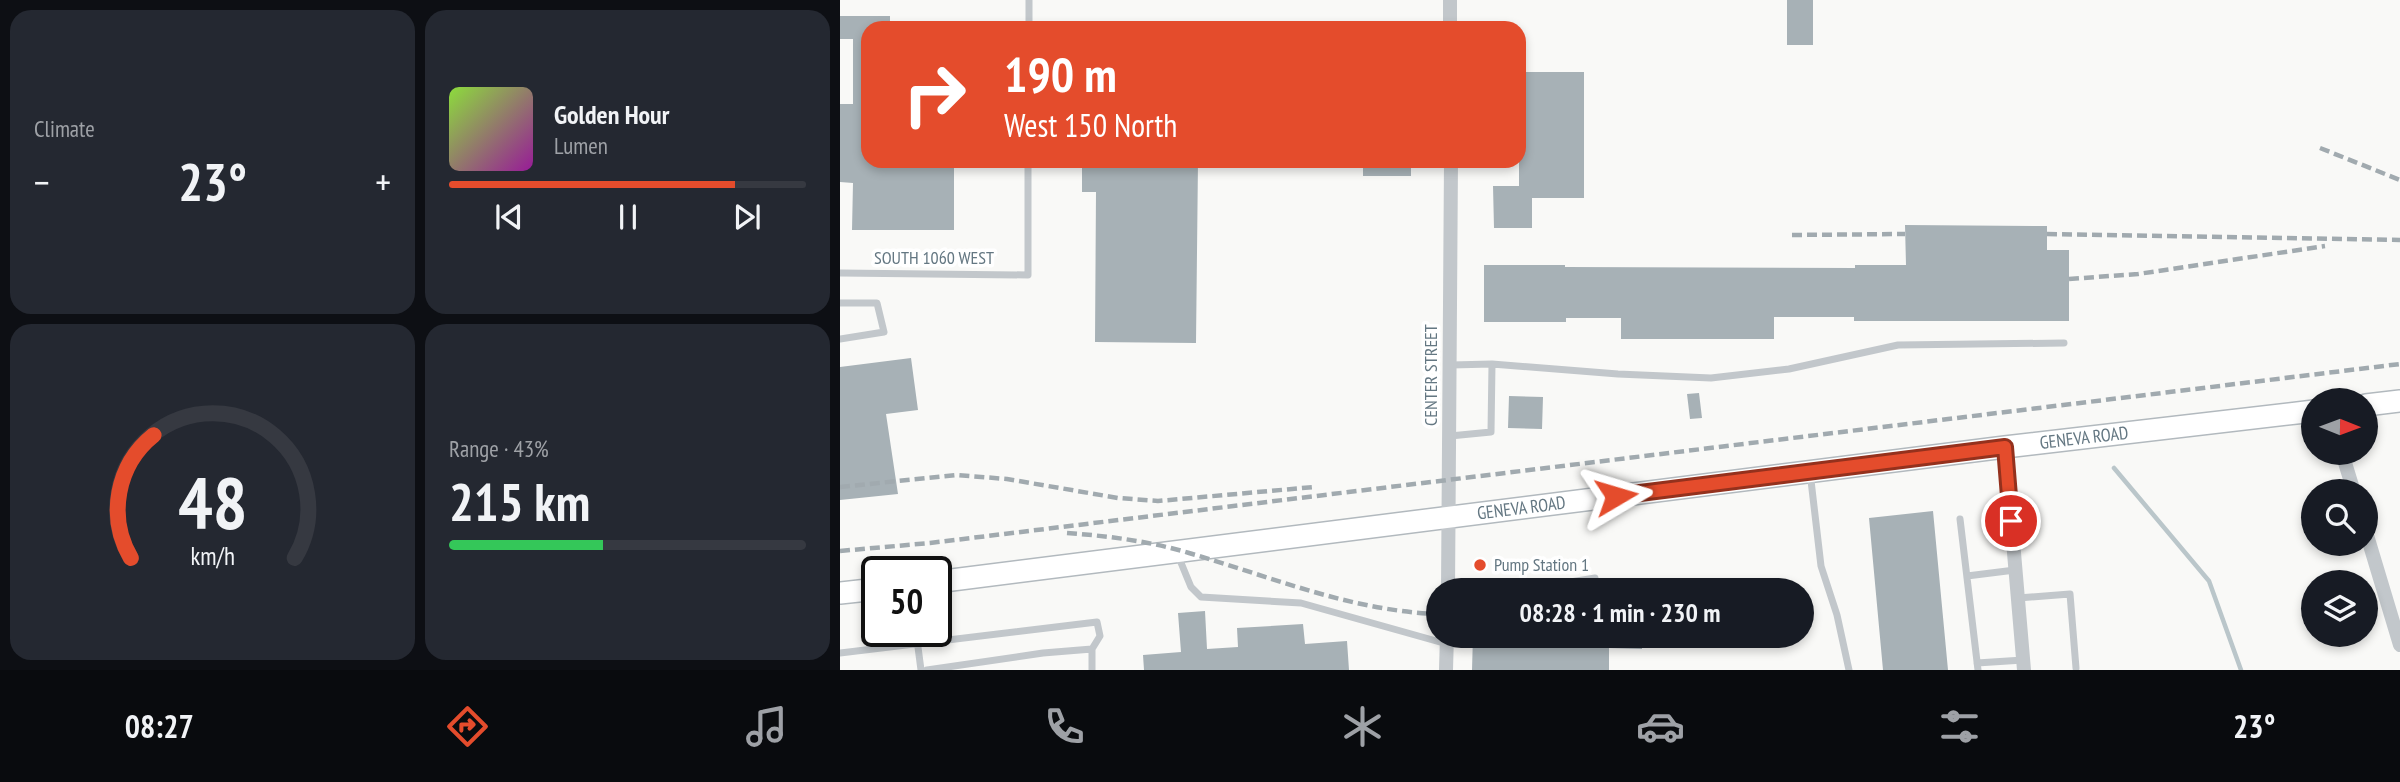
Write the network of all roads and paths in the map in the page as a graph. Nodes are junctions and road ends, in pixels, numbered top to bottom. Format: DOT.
graph roads {
  1 [pos="1029,0"];
  2 [pos="1450,0"];
  3 [pos="1029,21"];
  4 [pos="1450,21"];
  5 [pos="1028,168"];
  6 [pos="1451,168"];
  7 [pos="840,273"];
  8 [pos="840,303"];
  9 [pos="840,339"];
  10 [pos="2064,343"];
  11 [pos="1492,364"];
  12 [pos="1451,365"];
  13 [pos="2400,401"];
  14 [pos="2378,404"];
  15 [pos="2301,413"];
  16 [pos="1450,436"];
  17 [pos="2005,447"];
  18 [pos="1810,472"];
  19 [pos="1450,517"];
  20 [pos="1960,519"];
  21 [pos="1177,553"];
  22 [pos="2373,556"];
  23 [pos="2015,570"];
  24 [pos="1967,576"];
  25 [pos="1448,578"];
  26 [pos="952,580"];
  27 [pos="861,591"];
  28 [pos="840,593"];
  29 [pos="2018,598"];
  30 [pos="1426,634"];
  31 [pos="952,639"];
  32 [pos="2400,645"];
  33 [pos="887,647"];
  34 [pos="919,647"];
  35 [pos="1447,648"];
  36 [pos="1092,649"];
  37 [pos="840,653"];
  38 [pos="2023,665"];
  39 [pos="1977,667"];
  40 [pos="2076,668"];
  41 [pos="921,670"];
  42 [pos="927,670"];
  43 [pos="1092,670"];
  44 [pos="1447,670"];
  45 [pos="1849,670"];
  1 -- 3 [label="lane"];
  2 -- 4 [label="street"];
  5 -- 7 [label="lane, SOUTH 1060 WEST"];
  6 -- 12 [label="street, CENTER STREET"];
  8 -- 9 [label="lane"];
  10 -- 11 [label="lane"];
  11 -- 12 [label="lane"];
  11 -- 16 [label="lane"];
  12 -- 16 [label="street, CENTER STREET"];
  13 -- 14 [label="main road"];
  15 -- 17 [label="main road, GENEVA ROAD"];
  16 -- 19 [label="street, CENTER STREET"];
  17 -- 18 [label="main road, GENEVA ROAD"];
  17 -- 23 [label="street"];
  18 -- 19 [label="main road, GENEVA ROAD"];
  18 -- 45 [label="lane"];
  19 -- 21 [label="main road, GENEVA ROAD"];
  19 -- 25 [label="street, CENTER STREET"];
  20 -- 24 [label="lane"];
  21 -- 26 [label="main road, GENEVA ROAD"];
  21 -- 30 [label="lane"];
  22 -- 32 [label="street"];
  23 -- 24 [label="lane"];
  23 -- 29 [label="street"];
  24 -- 39 [label="lane"];
  27 -- 28 [label="main road"];
  29 -- 38 [label="street"];
  29 -- 40 [label="lane"];
  31 -- 36 [label="lane"];
  33 -- 37 [label="lane"];
  34 -- 41 [label="lane"];
  35 -- 44 [label="street"];
  36 -- 42 [label="lane"];
  36 -- 43 [label="lane"];
  38 -- 39 [label="lane"];
}
